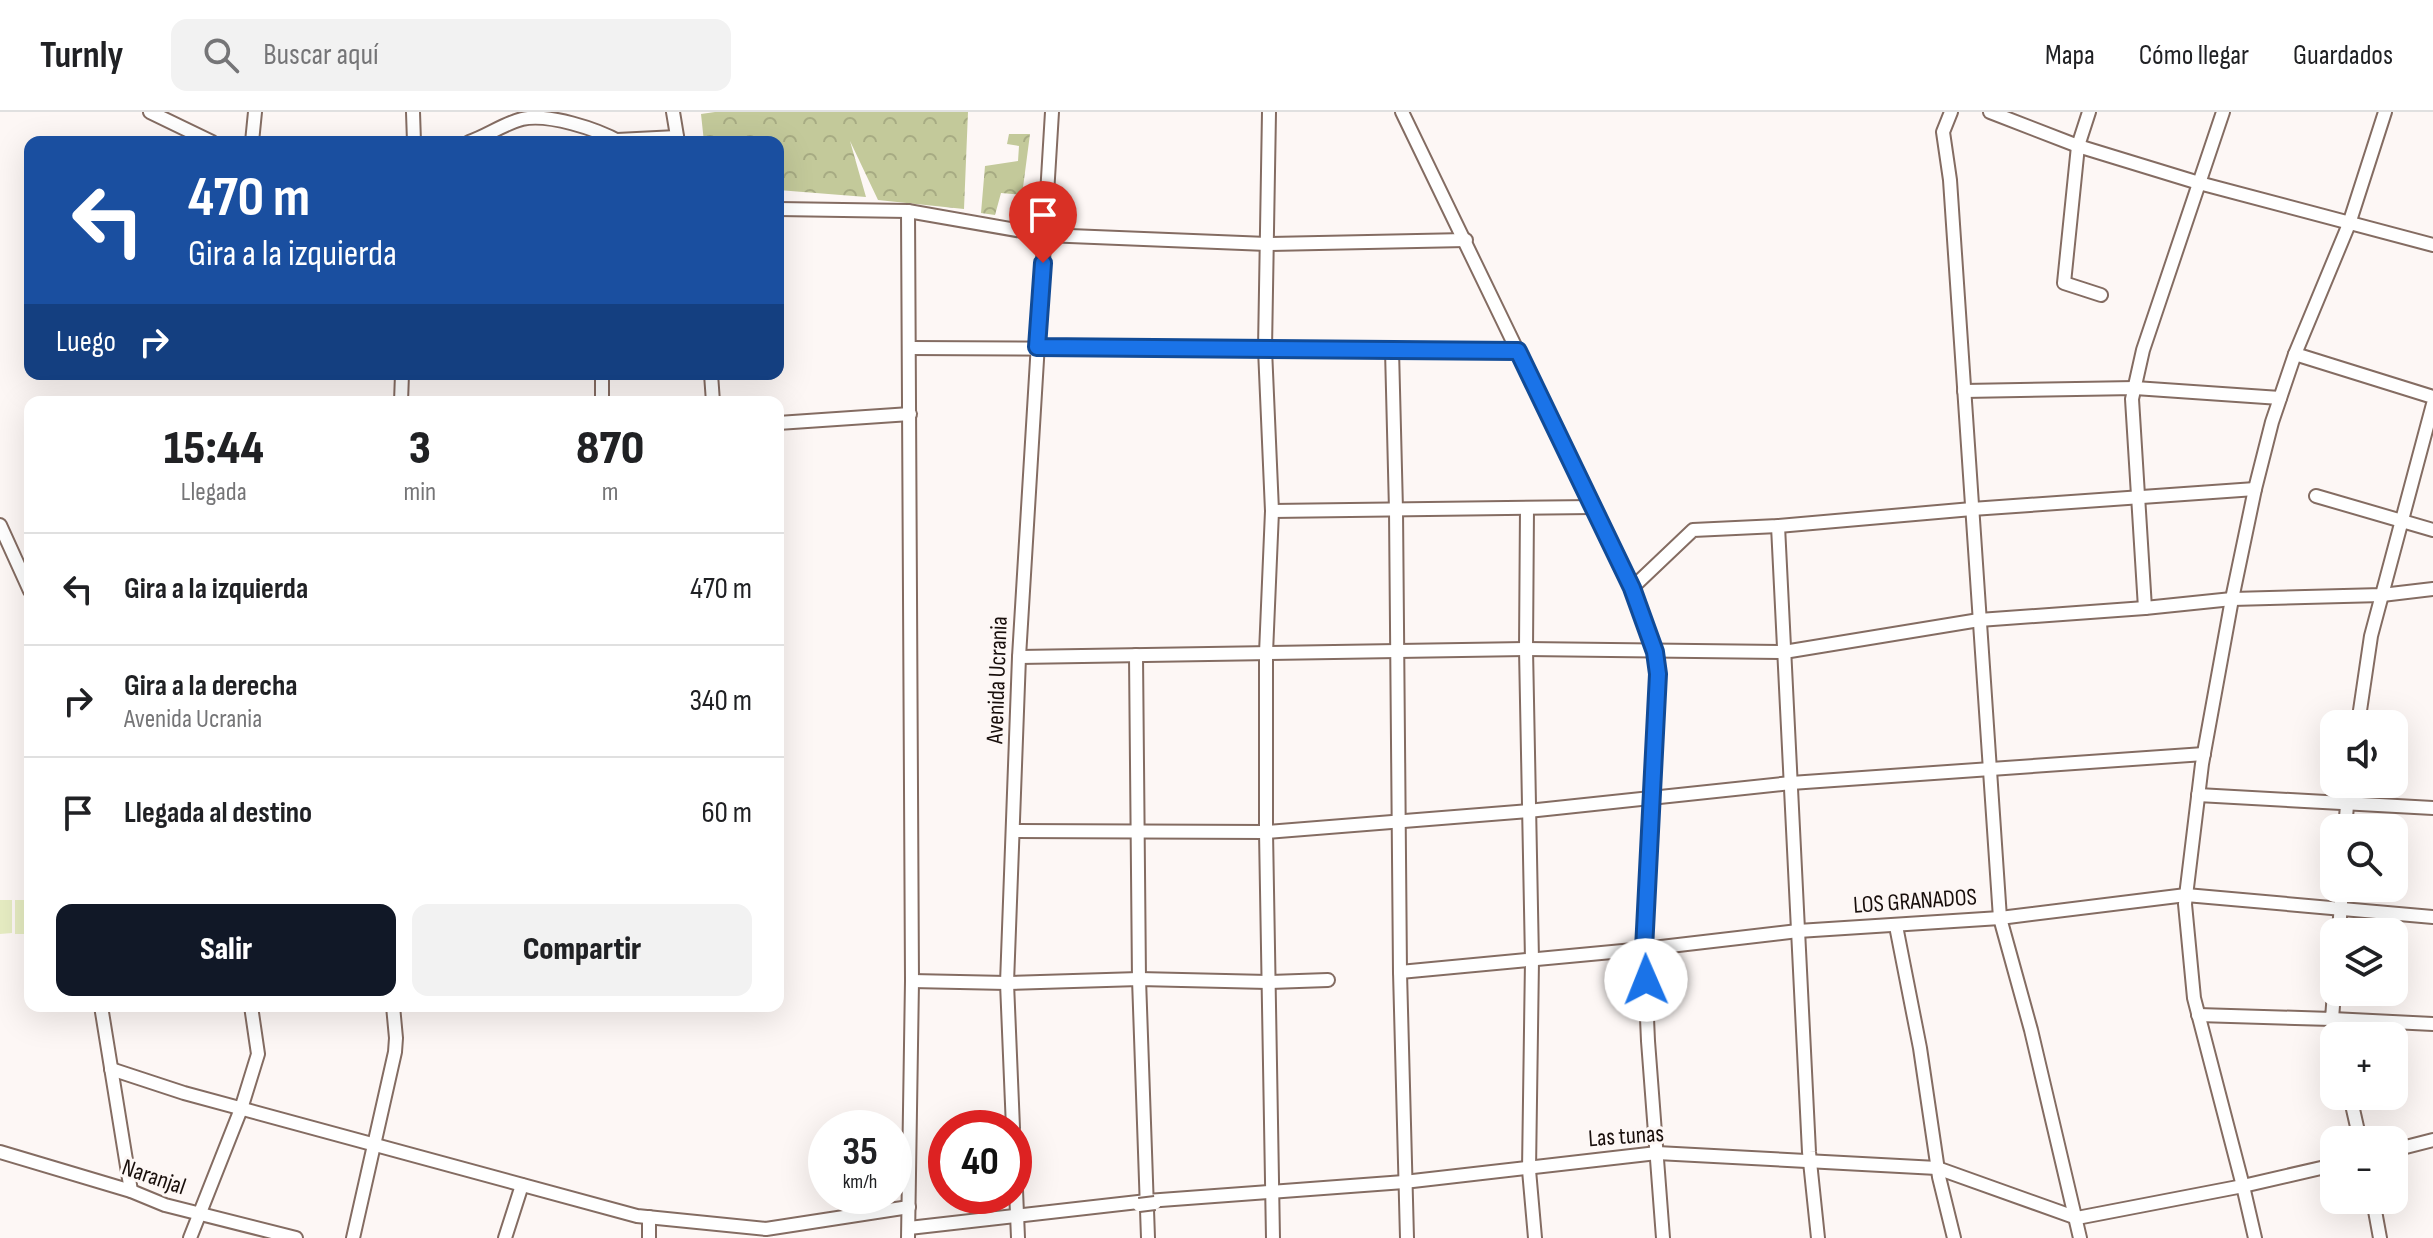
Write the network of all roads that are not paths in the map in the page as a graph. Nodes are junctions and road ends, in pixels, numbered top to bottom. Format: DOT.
graph roads {
  1 [pos="150,112"];
  2 [pos="255,112"];
  3 [pos="413,112"];
  4 [pos="673,112"];
  5 [pos="1052,112"];
  6 [pos="1269,112"];
  7 [pos="1402,112"];
  8 [pos="1951,112"];
  9 [pos="1990,112"];
  10 [pos="2089,112"];
  11 [pos="2223,112"];
  12 [pos="2385,112"];
  13 [pos="500,135"];
  14 [pos="200,136"];
  15 [pos="253,136"];
  16 [pos="414,136"];
  17 [pos="606,136"];
  18 [pos="677,136"];
  19 [pos="2078,146"];
  20 [pos="2199,183"];
  21 [pos="784,209"];
  22 [pos="908,211"];
  23 [pos="2349,224"];
  24 [pos="1045,235"];
  25 [pos="1466,240"];
  26 [pos="1267,244"];
  27 [pos="2433,245"];
  28 [pos="2101,295"];
  29 [pos="1037,347"];
  30 [pos="909,348"];
  31 [pos="1265,349"];
  32 [pos="1392,350"];
  33 [pos="1518,351"];
  34 [pos="2295,354"];
  35 [pos="2135,388"];
  36 [pos="1964,391"];
  37 [pos="2433,397"];
  38 [pos="2280,398"];
  39 [pos="2433,404"];
  40 [pos="910,414"];
  41 [pos="784,423"];
  42 [pos="2255,489"];
  43 [pos="2138,496"];
  44 [pos="2316,496"];
  45 [pos="1593,507"];
  46 [pos="1527,508"];
  47 [pos="1972,509"];
  48 [pos="1396,510"];
  49 [pos="1272,511"];
  50 [pos="2401,521"];
  51 [pos="0,525"];
  52 [pos="1778,526"];
  53 [pos="2433,530"];
  54 [pos="24,578"];
  55 [pos="1632,588"];
  56 [pos="2433,589"];
  57 [pos="2382,595"];
  58 [pos="2232,599"];
  59 [pos="2145,608"];
  60 [pos="1979,620"];
  61 [pos="1526,649"];
  62 [pos="1397,652"];
  63 [pos="1655,652"];
  64 [pos="1784,652"];
  65 [pos="1266,653"];
  66 [pos="1136,655"];
  67 [pos="1019,657"];
  68 [pos="2360,710"];
  69 [pos="2204,754"];
  70 [pos="1990,769"];
  71 [pos="1791,783"];
  72 [pos="2198,795"];
  73 [pos="1653,798"];
  74 [pos="2348,798"];
  75 [pos="2347,803"];
  76 [pos="2433,808"];
  77 [pos="1528,811"];
  78 [pos="2346,814"];
  79 [pos="1398,820"];
  80 [pos="1014,831"];
  81 [pos="1136,832"];
  82 [pos="1266,832"];
  83 [pos="2186,895"];
  84 [pos="2341,902"];
  85 [pos="2341,908"];
  86 [pos="2433,917"];
  87 [pos="2000,918"];
  88 [pos="2340,918"];
  89 [pos="1896,926"];
  90 [pos="1798,931"];
  91 [pos="1644,949"];
  92 [pos="1532,960"];
  93 [pos="1400,972"];
  94 [pos="1139,979"];
  95 [pos="1328,980"];
  96 [pos="912,981"];
  97 [pos="1268,982"];
  98 [pos="1007,983"];
  99 [pos="2333,1006"];
  100 [pos="102,1012"];
  101 [pos="252,1012"];
  102 [pos="394,1012"];
  103 [pos="2198,1015"];
  104 [pos="2332,1019"];
  105 [pos="2333,1022"];
  106 [pos="2433,1024"];
  107 [pos="111,1069"];
  108 [pos="241,1109"];
  109 [pos="910,1110"];
  110 [pos="1012,1110"];
  111 [pos="2433,1140"];
  112 [pos="373,1145"];
  113 [pos="2408,1146"];
  114 [pos="0,1152"];
  115 [pos="1657,1153"];
  116 [pos="1810,1162"];
  117 [pos="1529,1166"];
  118 [pos="1937,1168"];
  119 [pos="2320,1168"];
  120 [pos="1404,1182"];
  121 [pos="522,1185"];
  122 [pos="2243,1186"];
  123 [pos="131,1191"];
  124 [pos="1271,1191"];
  125 [pos="1147,1203"];
  126 [pos="197,1214"];
  127 [pos="872,1214"];
  128 [pos="1017,1214"];
  129 [pos="2376,1214"];
  130 [pos="649,1217"];
  131 [pos="1017,1217"];
  132 [pos="2077,1218"];
  133 [pos="909,1233"];
  134 [pos="766,1234"];
  135 [pos="190,1238"];
  136 [pos="296,1238"];
  137 [pos="353,1238"];
  138 [pos="505,1238"];
  139 [pos="649,1238"];
  140 [pos="1018,1238"];
  141 [pos="1148,1238"];
  142 [pos="1273,1238"];
  143 [pos="1407,1238"];
  144 [pos="1535,1238"];
  145 [pos="1663,1238"];
  146 [pos="1818,1238"];
  147 [pos="1954,1238"];
  148 [pos="2080,1238"];
  149 [pos="2255,1238"];
  150 [pos="2380,1238"];
  1 -- 14 [label="street"];
  2 -- 15 [label="street"];
  3 -- 16 [label="street"];
  4 -- 18 [label="street"];
  5 -- 24 [label="street, Avenida Ucrania"];
  6 -- 26 [label="street"];
  7 -- 25 [label="street"];
  8 -- 36 [label="street"];
  9 -- 19 [label="street"];
  10 -- 19 [label="street"];
  11 -- 20 [label="street"];
  12 -- 23 [label="street"];
  13 -- 17 [label="street"];
  19 -- 20 [label="street"];
  19 -- 28 [label="street"];
  20 -- 23 [label="street"];
  20 -- 35 [label="street"];
  21 -- 22 [label="street"];
  22 -- 24 [label="street"];
  22 -- 30 [label="street"];
  23 -- 27 [label="street"];
  23 -- 34 [label="street"];
  24 -- 26 [label="street"];
  24 -- 29 [label="street, Avenida Ucrania"];
  25 -- 26 [label="street"];
  25 -- 33 [label="street"];
  26 -- 31 [label="street"];
  29 -- 30 [label="street"];
  29 -- 31 [label="street"];
  29 -- 67 [label="street, Avenida Ucrania"];
  30 -- 40 [label="street"];
  31 -- 32 [label="street"];
  31 -- 49 [label="street"];
  32 -- 33 [label="street"];
  32 -- 48 [label="street"];
  33 -- 45 [label="street"];
  34 -- 37 [label="street"];
  34 -- 38 [label="street"];
  35 -- 36 [label="street"];
  35 -- 38 [label="street"];
  35 -- 43 [label="street"];
  36 -- 47 [label="street"];
  38 -- 42 [label="street"];
  39 -- 50 [label="street"];
  40 -- 41 [label="street"];
  40 -- 96 [label="street"];
  42 -- 43 [label="street"];
  42 -- 58 [label="street"];
  43 -- 47 [label="street"];
  43 -- 59 [label="street"];
  44 -- 50 [label="street"];
  45 -- 46 [label="street"];
  45 -- 55 [label="street"];
  46 -- 48 [label="street"];
  46 -- 61 [label="street"];
  47 -- 52 [label="street"];
  47 -- 60 [label="street"];
  48 -- 49 [label="street"];
  48 -- 62 [label="street"];
  49 -- 65 [label="street"];
  50 -- 53 [label="street"];
  50 -- 57 [label="street"];
  51 -- 54 [label="street"];
  52 -- 55 [label="street"];
  52 -- 64 [label="street"];
  55 -- 63 [label="street"];
  56 -- 57 [label="street"];
  57 -- 58 [label="street"];
  57 -- 68 [label="street"];
  58 -- 59 [label="street"];
  58 -- 69 [label="street"];
  59 -- 60 [label="street"];
  60 -- 64 [label="street"];
  60 -- 70 [label="street"];
  61 -- 62 [label="street"];
  61 -- 63 [label="street"];
  61 -- 77 [label="street"];
  62 -- 65 [label="street"];
  62 -- 79 [label="street"];
  63 -- 64 [label="street"];
  63 -- 73 [label="street"];
  64 -- 71 [label="street"];
  65 -- 66 [label="street"];
  65 -- 82 [label="street"];
  66 -- 67 [label="street"];
  66 -- 81 [label="street"];
  67 -- 80 [label="street, Avenida Ucrania"];
  69 -- 70 [label="street"];
  69 -- 72 [label="street"];
  70 -- 71 [label="street"];
  70 -- 87 [label="street"];
  71 -- 73 [label="street"];
  71 -- 90 [label="street"];
  72 -- 75 [label="street"];
  72 -- 83 [label="street"];
  73 -- 77 [label="street"];
  73 -- 91 [label="street"];
  74 -- 75 [label="street"];
  75 -- 76 [label="street"];
  75 -- 78 [label="street"];
  77 -- 79 [label="street"];
  77 -- 92 [label="street"];
  79 -- 82 [label="street"];
  79 -- 93 [label="street"];
  80 -- 81 [label="street"];
  80 -- 98 [label="street, Avenida Ucrania"];
  81 -- 82 [label="street"];
  81 -- 94 [label="street"];
  82 -- 97 [label="street"];
  83 -- 85 [label="street, LOS GRANADOS"];
  83 -- 87 [label="street, LOS GRANADOS"];
  83 -- 103 [label="street"];
  84 -- 85 [label="street"];
  85 -- 86 [label="street, LOS GRANADOS"];
  85 -- 88 [label="street"];
  87 -- 89 [label="street, LOS GRANADOS"];
  87 -- 132 [label="street"];
  89 -- 90 [label="street, LOS GRANADOS"];
  89 -- 118 [label="street"];
  90 -- 91 [label="street, LOS GRANADOS"];
  90 -- 116 [label="street"];
  91 -- 92 [label="street, LOS GRANADOS"];
  91 -- 115 [label="street"];
  92 -- 93 [label="street, LOS GRANADOS"];
  92 -- 117 [label="street"];
  93 -- 120 [label="street"];
  94 -- 97 [label="street"];
  94 -- 98 [label="street"];
  94 -- 125 [label="street"];
  95 -- 97 [label="street"];
  96 -- 98 [label="street"];
  96 -- 109 [label="street"];
  97 -- 124 [label="street"];
  98 -- 110 [label="street, Avenida Ucrania"];
  99 -- 104 [label="street"];
  100 -- 107 [label="street"];
  101 -- 108 [label="street"];
  102 -- 112 [label="street"];
  103 -- 104 [label="street"];
  103 -- 122 [label="street"];
  104 -- 105 [label="street"];
  104 -- 106 [label="street"];
  107 -- 108 [label="street"];
  107 -- 123 [label="street"];
  108 -- 112 [label="street"];
  108 -- 126 [label="street"];
  111 -- 113 [label="street"];
  112 -- 121 [label="street"];
  112 -- 137 [label="street"];
  114 -- 123 [label="street, Naranjal"];
  115 -- 116 [label="street, Las tunas"];
  115 -- 117 [label="street, Las tunas"];
  115 -- 145 [label="street"];
  116 -- 118 [label="street, Las tunas"];
  116 -- 146 [label="street"];
  117 -- 120 [label="street, Las tunas"];
  117 -- 144 [label="street"];
  118 -- 132 [label="street, Las tunas"];
  118 -- 147 [label="street"];
  119 -- 122 [label="street"];
  120 -- 124 [label="street, Las tunas"];
  120 -- 143 [label="street"];
  121 -- 130 [label="street"];
  121 -- 138 [label="street"];
  122 -- 132 [label="street"];
  122 -- 149 [label="street"];
  123 -- 126 [label="street, Naranjal"];
  124 -- 125 [label="street, Las tunas"];
  124 -- 142 [label="street"];
  125 -- 131 [label="street, Las tunas"];
  125 -- 141 [label="street"];
  126 -- 135 [label="street"];
  126 -- 136 [label="street, Naranjal"];
  127 -- 134 [label="street"];
  128 -- 131 [label="street"];
  129 -- 150 [label="street"];
  130 -- 134 [label="street"];
  130 -- 139 [label="street"];
  131 -- 133 [label="street, Las tunas"];
  131 -- 140 [label="street"];
  132 -- 148 [label="street"];
}
